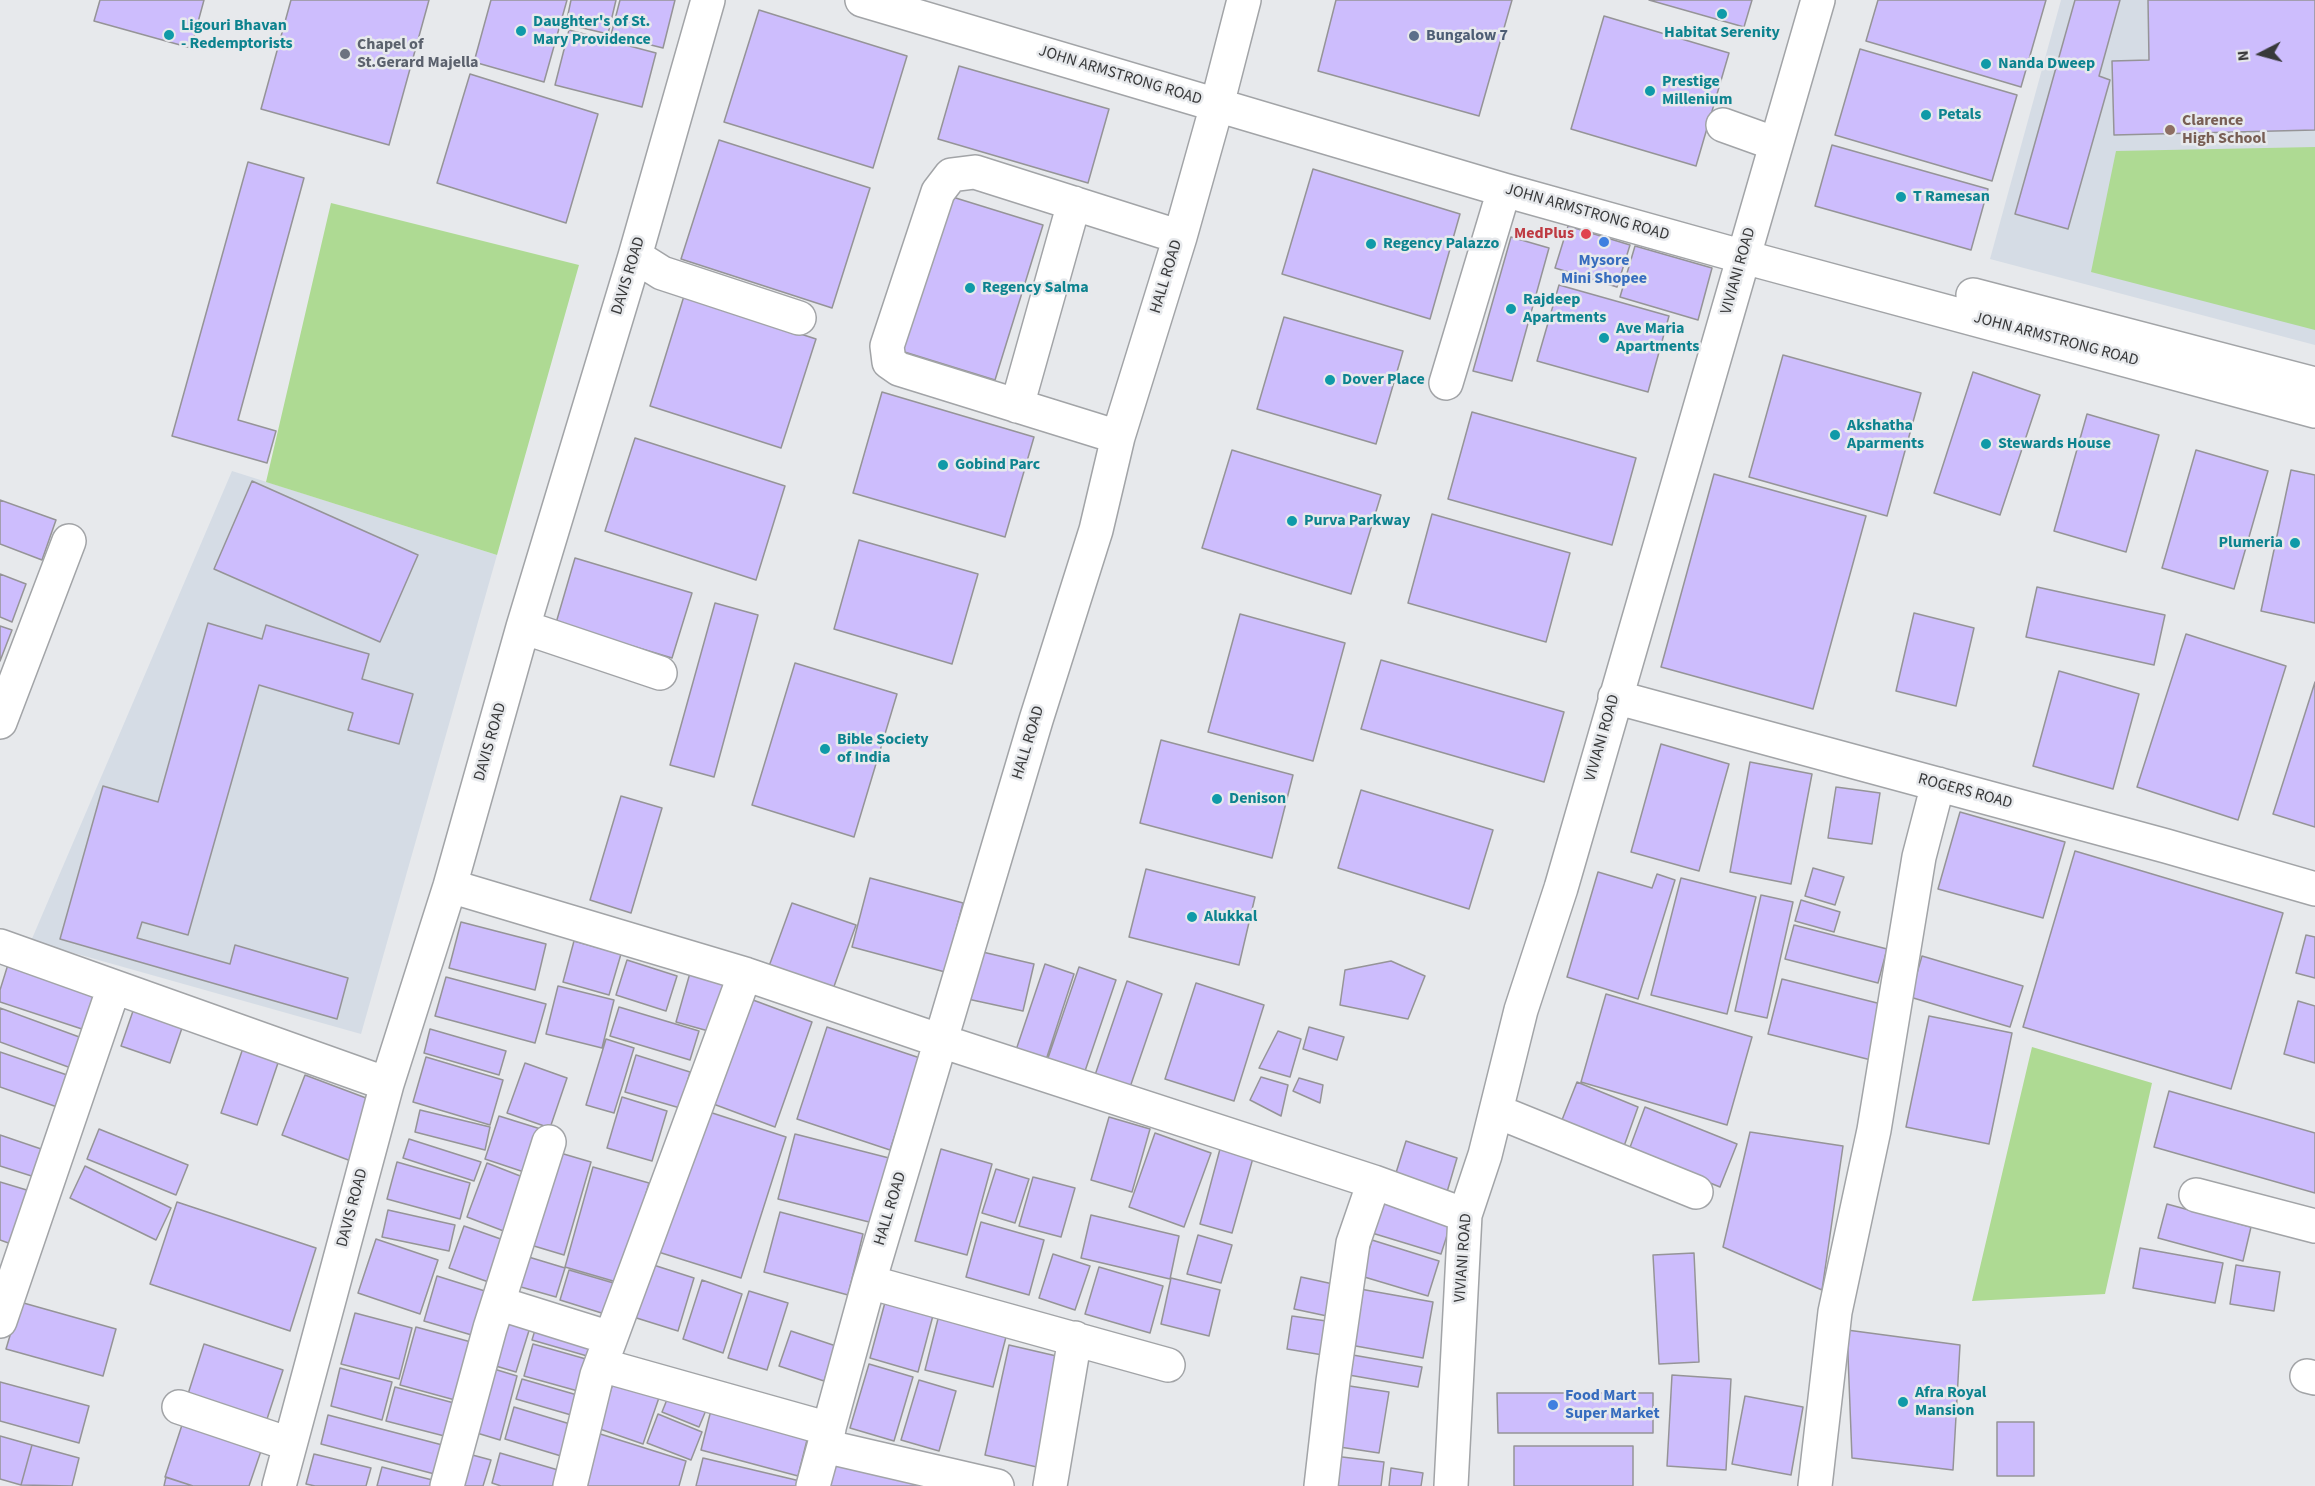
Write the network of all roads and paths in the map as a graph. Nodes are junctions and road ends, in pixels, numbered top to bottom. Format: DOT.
graph roads {
  1 [pos="708,0"];
  2 [pos="862,0"];
  3 [pos="938,0"];
  4 [pos="1244,0"];
  5 [pos="1818,0"];
  6 [pos="1220,95"];
  7 [pos="1723,125"];
  8 [pos="1776,144"];
  9 [pos="1504,190"];
  10 [pos="1074,203"];
  11 [pos="1180,237"];
  12 [pos="1746,248"];
  13 [pos="635,256"];
  14 [pos="800,318"];
  15 [pos="1446,383"];
  16 [pos="2315,384"];
  17 [pos="1017,405"];
  18 [pos="2315,411"];
  19 [pos="1118,437"];
  20 [pos="69,541"];
  21 [pos="523,627"];
  22 [pos="660,673"];
  23 [pos="1615,697"];
  24 [pos="0,720"];
  25 [pos="1938,784"];
  26 [pos="450,886"];
  27 [pos="2315,889"];
  28 [pos="0,946"];
  29 [pos="745,974"];
  30 [pos="114,987"];
  31 [pos="941,1041"];
  32 [pos="387,1084"];
  33 [pos="1496,1110"];
  34 [pos="549,1142"];
  35 [pos="1374,1182"];
  36 [pos="1696,1191"];
  37 [pos="2196,1195"];
  38 [pos="1465,1215"];
  39 [pos="2315,1226"];
  40 [pos="869,1282"];
  41 [pos="498,1303"];
  42 [pos="0,1321"];
  43 [pos="1075,1338"];
  44 [pos="605,1351"];
  45 [pos="1168,1365"];
  46 [pos="178,1407"];
  47 [pos="827,1438"];
  48 [pos="290,1444"];
  49 [pos="279,1486"];
  50 [pos="447,1486"];
  51 [pos="570,1486"];
  52 [pos="813,1486"];
  53 [pos="997,1486"];
  54 [pos="1050,1486"];
  55 [pos="1321,1486"];
  56 [pos="1451,1486"];
  57 [pos="1815,1486"];
  1 -- 13 [label="street, DAVIS ROAD"];
  2 -- 6 [label="street, JOHN ARMSTRONG ROAD"];
  3 -- 6 [label="street, JOHN ARMSTRONG ROAD"];
  4 -- 6 [label="street, HALL ROAD"];
  5 -- 8 [label="street, VIVIANI ROAD"];
  6 -- 9 [label="street, JOHN ARMSTRONG ROAD"];
  6 -- 11 [label="street, HALL ROAD"];
  6 -- 12 [label="street, JOHN ARMSTRONG ROAD"];
  7 -- 8 [label="street"];
  8 -- 12 [label="street, VIVIANI ROAD"];
  9 -- 12 [label="street, JOHN ARMSTRONG ROAD"];
  9 -- 15 [label="street"];
  10 -- 11 [label="street"];
  10 -- 17 [label="street"];
  10 -- 17 [label="street"];
  11 -- 19 [label="street, HALL ROAD"];
  12 -- 16 [label="street, JOHN ARMSTRONG ROAD"];
  12 -- 18 [label="street, JOHN ARMSTRONG ROAD"];
  12 -- 23 [label="street, VIVIANI ROAD"];
  13 -- 14 [label="street"];
  13 -- 21 [label="street, DAVIS ROAD"];
  17 -- 19 [label="street"];
  19 -- 31 [label="street, HALL ROAD"];
  20 -- 24 [label="street"];
  21 -- 22 [label="street"];
  21 -- 26 [label="street, DAVIS ROAD"];
  23 -- 25 [label="street, ROGERS ROAD"];
  23 -- 33 [label="street, VIVIANI ROAD"];
  25 -- 27 [label="street, ROGERS ROAD"];
  25 -- 57 [label="street"];
  26 -- 29 [label="street"];
  26 -- 32 [label="street, DAVIS ROAD"];
  28 -- 30 [label="street"];
  29 -- 31 [label="street"];
  29 -- 44 [label="street"];
  30 -- 32 [label="street"];
  30 -- 42 [label="street"];
  31 -- 35 [label="street"];
  31 -- 40 [label="street, HALL ROAD"];
  32 -- 48 [label="street, DAVIS ROAD"];
  33 -- 36 [label="street"];
  33 -- 38 [label="street, VIVIANI ROAD"];
  34 -- 41 [label="street"];
  35 -- 38 [label="street"];
  35 -- 55 [label="street"];
  37 -- 39 [label="street"];
  38 -- 56 [label="street, VIVIANI ROAD"];
  40 -- 43 [label="street"];
  40 -- 47 [label="street, HALL ROAD"];
  41 -- 44 [label="street"];
  41 -- 50 [label="street"];
  43 -- 45 [label="street"];
  43 -- 54 [label="street"];
  44 -- 47 [label="street"];
  44 -- 51 [label="street"];
  46 -- 48 [label="street"];
  47 -- 52 [label="street, HALL ROAD"];
  47 -- 53 [label="street"];
  48 -- 49 [label="street, DAVIS ROAD"];
}
